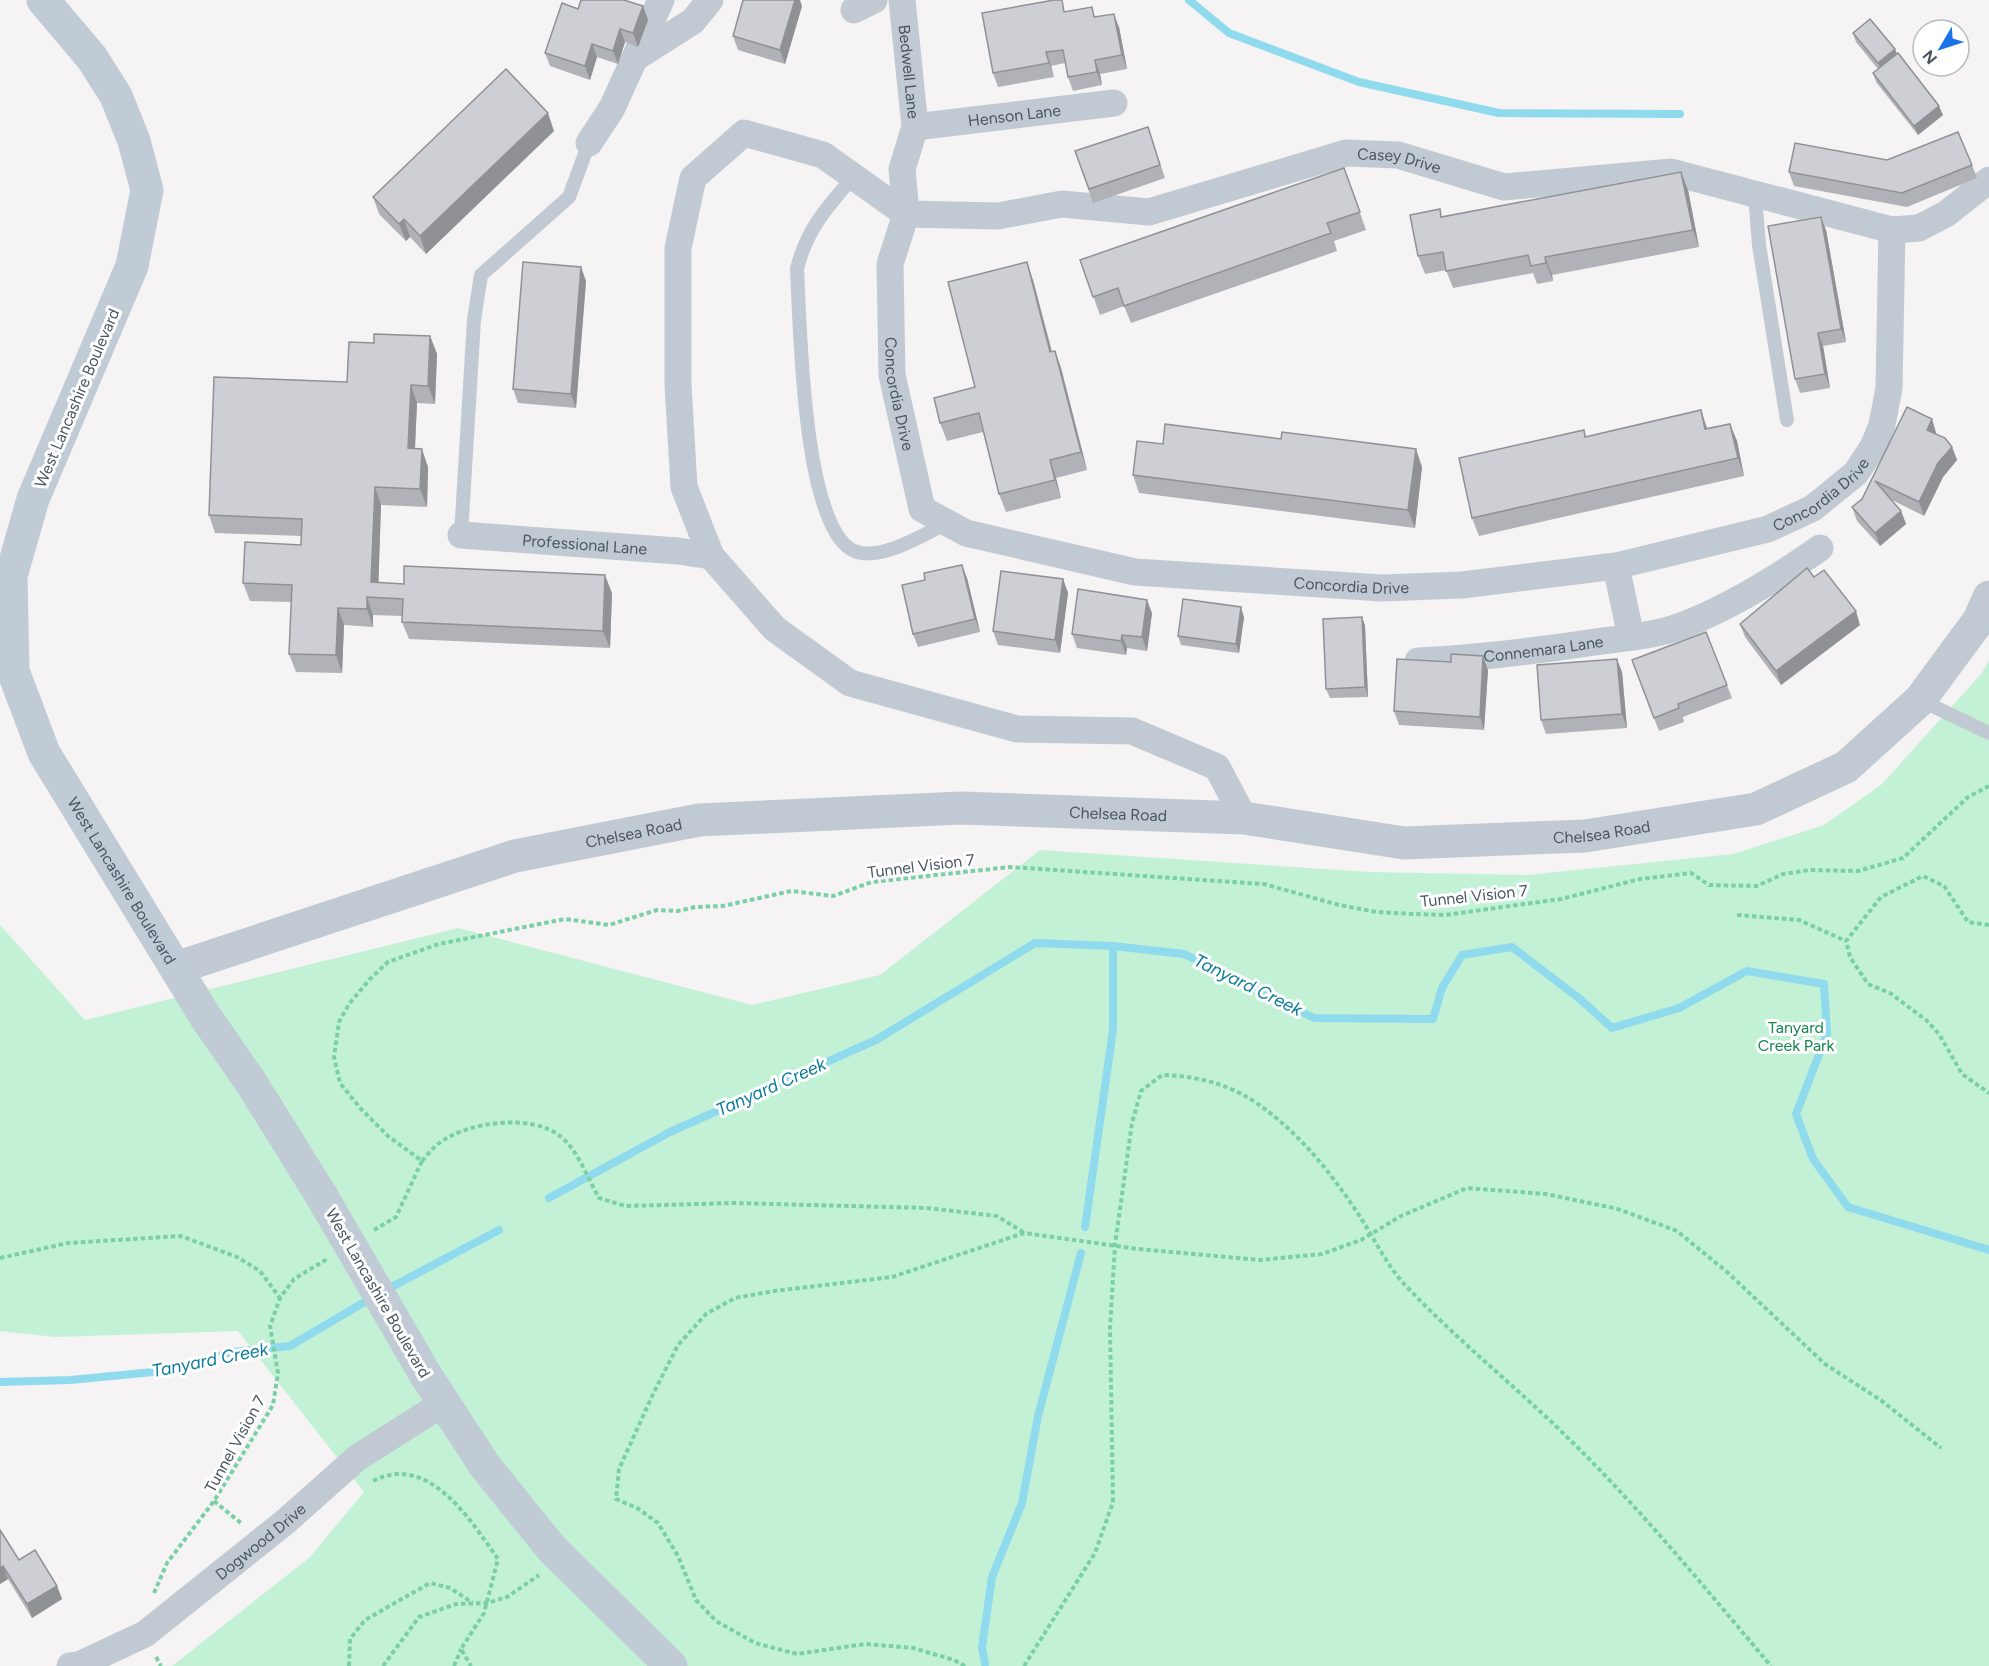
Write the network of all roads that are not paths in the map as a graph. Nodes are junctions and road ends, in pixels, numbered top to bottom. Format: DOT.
graph roads {
  1 [pos="43,0"];
  2 [pos="661,0"];
  3 [pos="710,0"];
  4 [pos="902,0"];
  5 [pos="638,56"];
  6 [pos="1114,103"];
  7 [pos="915,127"];
  8 [pos="589,142"];
  9 [pos="854,177"];
  10 [pos="1989,180"];
  11 [pos="1755,196"];
  12 [pos="906,214"];
  13 [pos="1892,230"];
  14 [pos="1787,420"];
  15 [pos="947,523"];
  16 [pos="461,535"];
  17 [pos="1820,548"];
  18 [pos="711,556"];
  19 [pos="1616,566"];
  20 [pos="1989,597"];
  21 [pos="1631,636"];
  22 [pos="1418,661"];
  23 [pos="1920,700"];
  24 [pos="1989,733"];
  25 [pos="1244,819"];
  26 [pos="176,968"];
  27 [pos="442,1404"];
  28 [pos="70,1666"];
  29 [pos="671,1666"];
  1 -- 26 [label="main road, West Lancashire Boulevard"];
  2 -- 5 [label="street"];
  3 -- 5 [label="street"];
  4 -- 7 [label="street, Bedwell Lane"];
  5 -- 8 [label="street"];
  6 -- 7 [label="street, Henson Lane"];
  7 -- 12 [label="street, Bedwell Lane"];
  8 -- 16 [label="lane"];
  9 -- 12 [label="street"];
  9 -- 15 [label="lane"];
  9 -- 18 [label="street"];
  10 -- 13 [label="street"];
  11 -- 12 [label="street, Casey Drive"];
  11 -- 13 [label="street, Casey Drive"];
  11 -- 14 [label="lane"];
  12 -- 15 [label="street, Concordia Drive"];
  13 -- 19 [label="street, Concordia Drive"];
  15 -- 19 [label="street, Concordia Drive"];
  16 -- 18 [label="street, Professional Lane"];
  17 -- 21 [label="street, Connemara Lane"];
  18 -- 25 [label="street"];
  19 -- 21 [label="street"];
  20 -- 23 [label="street, Chelsea Road"];
  21 -- 22 [label="street, Connemara Lane"];
  23 -- 24 [label="lane"];
  23 -- 25 [label="street, Chelsea Road"];
  25 -- 26 [label="street, Chelsea Road"];
  26 -- 27 [label="main road, West Lancashire Boulevard, bridge"];
  27 -- 28 [label="street, Dogwood Drive"];
  27 -- 29 [label="main road, West Lancashire Boulevard"];
}
